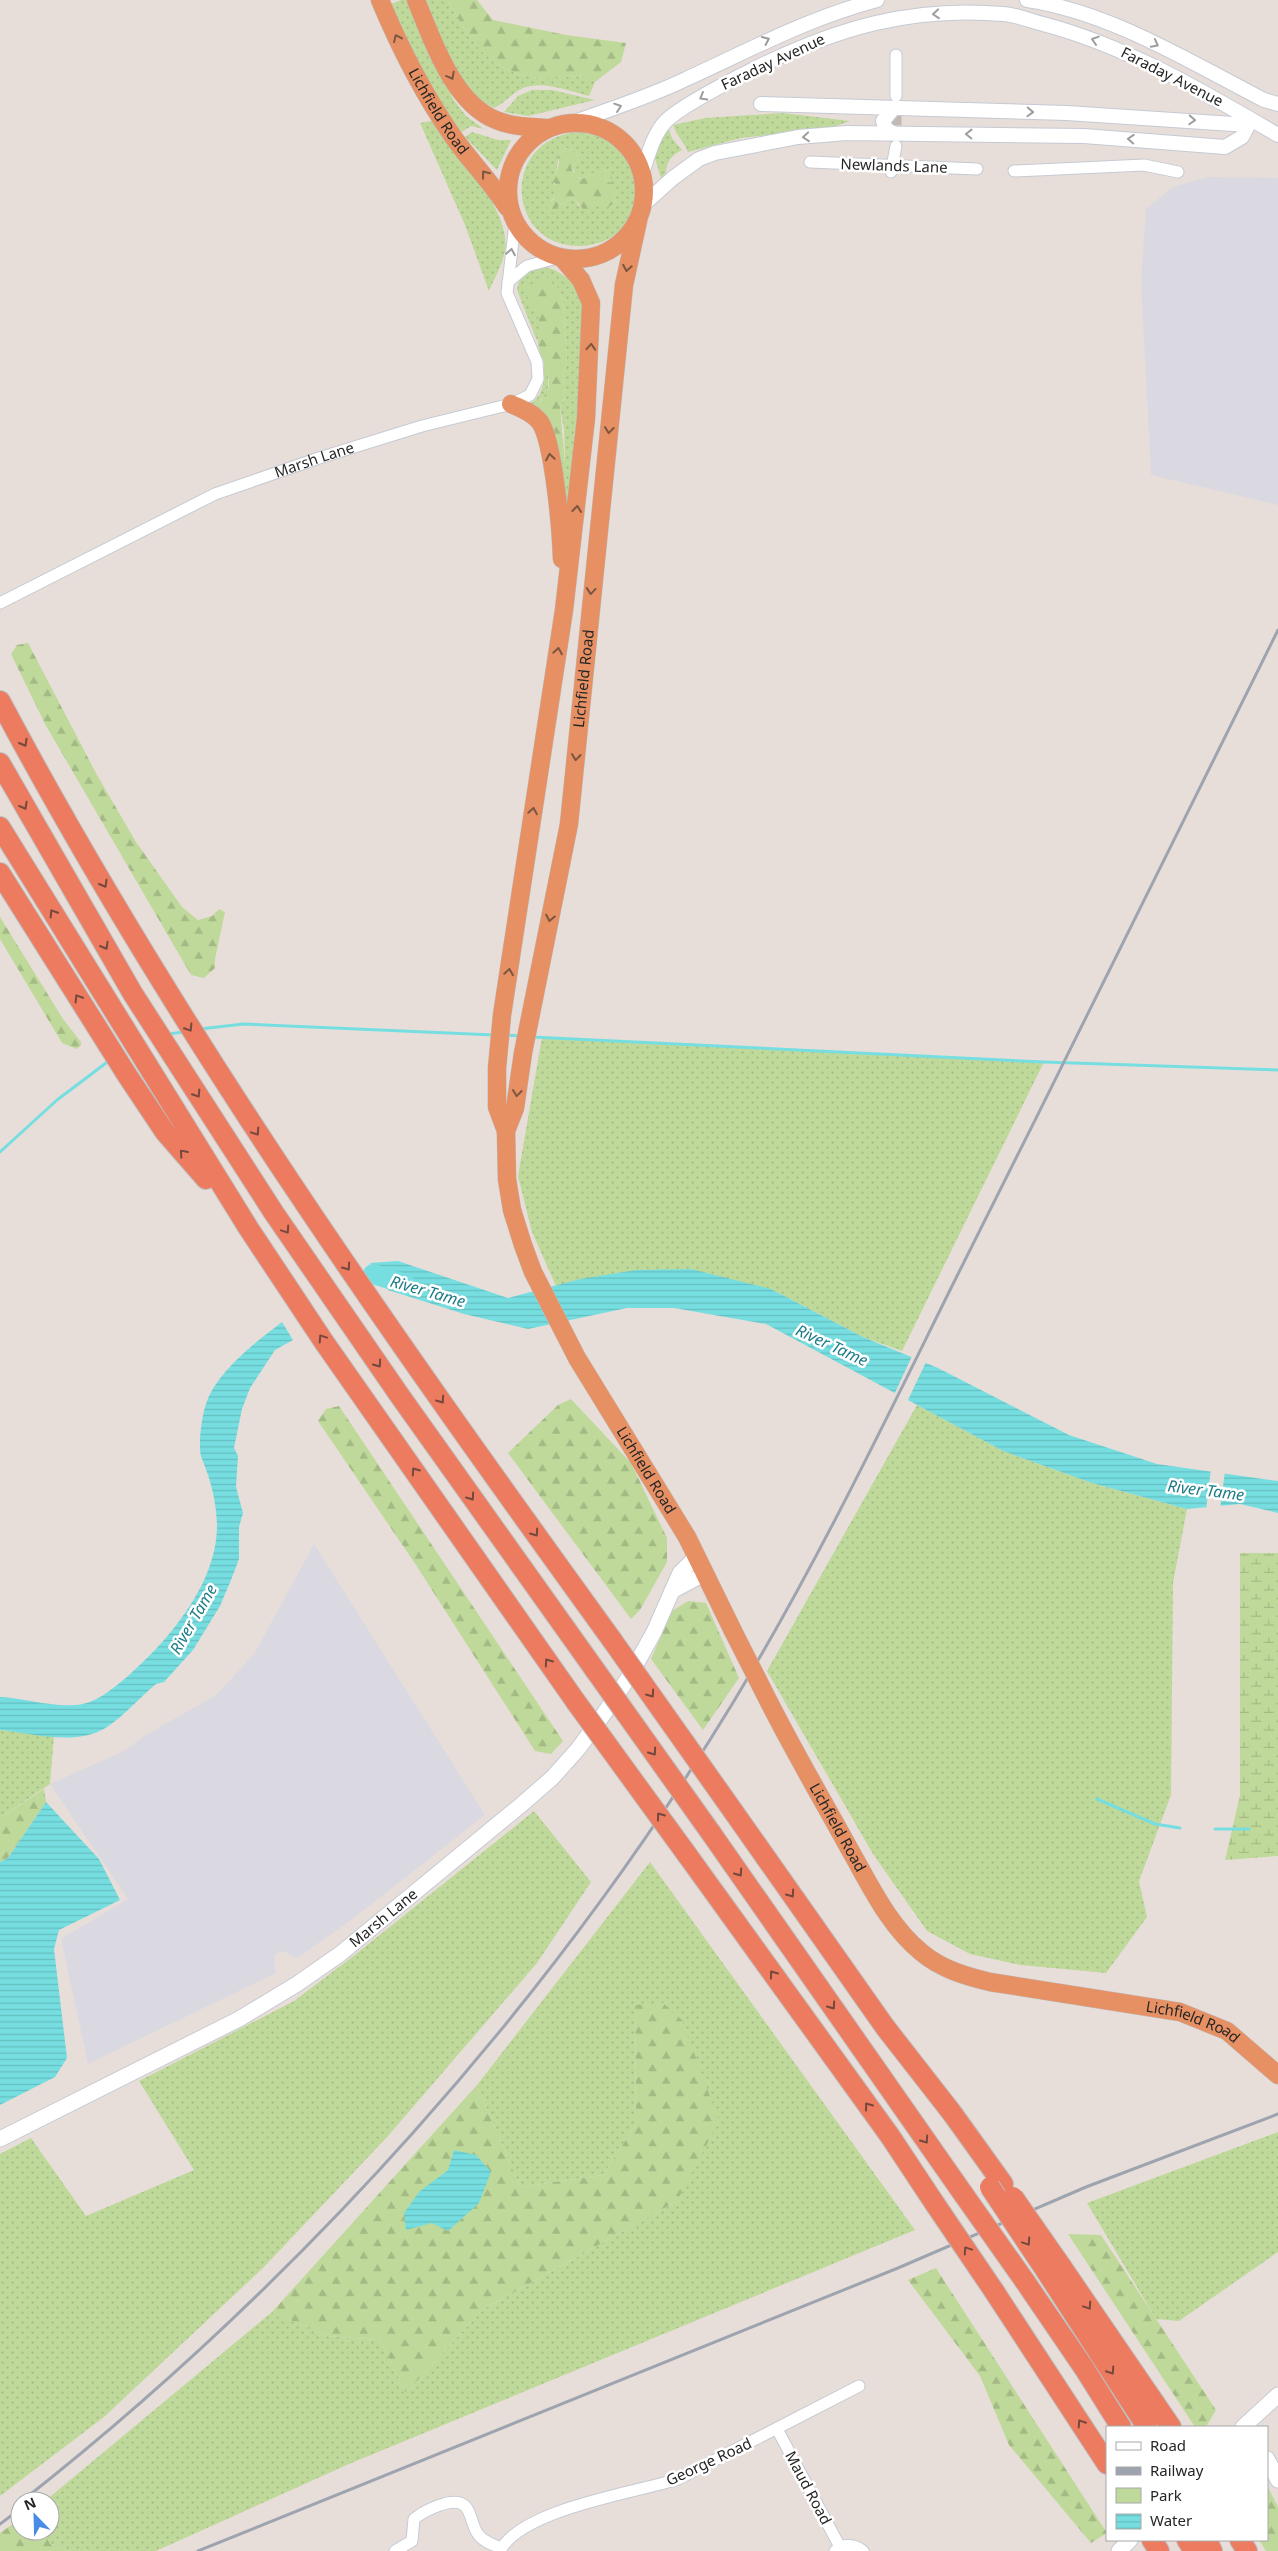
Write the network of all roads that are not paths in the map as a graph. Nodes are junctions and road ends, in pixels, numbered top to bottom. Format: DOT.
graph roads {
  1 [pos="380,0"];
  2 [pos="416,0"];
  3 [pos="877,0"];
  4 [pos="1027,0"];
  5 [pos="896,55"];
  6 [pos="895,102"];
  7 [pos="761,104"];
  8 [pos="1278,104"];
  9 [pos="1250,122"];
  10 [pos="572,123"];
  11 [pos="549,128"];
  12 [pos="1278,135"];
  13 [pos="894,140"];
  14 [pos="810,162"];
  15 [pos="892,169"];
  16 [pos="977,169"];
  17 [pos="1014,171"];
  18 [pos="1178,172"];
  19 [pos="642,173"];
  20 [pos="644,204"];
  21 [pos="513,219"];
  22 [pos="638,221"];
  23 [pos="560,258"];
  24 [pos="508,282"];
  25 [pos="511,404"];
  26 [pos="0,603"];
  27 [pos="564,610"];
  28 [pos="0,701"];
  29 [pos="0,763"];
  30 [pos="0,827"];
  31 [pos="0,873"];
  32 [pos="506,1131"];
  33 [pos="249,1229"];
  34 [pos="696,1557"];
  35 [pos="704,1574"];
  36 [pos="672,1591"];
  37 [pos="1278,2074"];
  38 [pos="0,2139"];
  39 [pos="1053,2269"];
  40 [pos="860,2386"];
  41 [pos="1278,2395"];
  42 [pos="1119,2426"];
  43 [pos="1145,2426"];
  44 [pos="1170,2426"];
  45 [pos="1245,2426"];
  46 [pos="777,2429"];
  47 [pos="1106,2462"];
  48 [pos="1268,2462"];
  49 [pos="1278,2480"];
  50 [pos="1129,2541"];
  51 [pos="838,2549"];
  52 [pos="501,2550"];
  53 [pos="395,2551"];
  54 [pos="863,2551"];
  55 [pos="1119,2551"];
  21 -- 1 [label="highway, Lichfield Road, one-way"];
  2 -- 11 [label="highway, Lichfield Road, one-way"];
  10 -- 3 [label="street, Faraday Avenue, one-way"];
  4 -- 8 [label="street, Faraday Avenue, one-way"];
  5 -- 6 [label="street"];
  6 -- 7 [label="street, Faraday Avenue"];
  6 -- 9 [label="street, Faraday Avenue, one-way"];
  6 -- 13 [label="street"];
  9 -- 12 [label="street, Faraday Avenue"];
  9 -- 13 [label="street, one-way"];
  9 -- 19 [label="street, Faraday Avenue, one-way"];
  10 -- 11 [label="highway"];
  10 -- 19 [label="highway"];
  11 -- 21 [label="highway"];
  13 -- 15 [label="street"];
  13 -- 20 [label="street, one-way"];
  14 -- 15 [label="street, Newlands Lane"];
  15 -- 16 [label="street, Newlands Lane"];
  17 -- 18 [label="street"];
  19 -- 20 [label="highway"];
  20 -- 22 [label="highway"];
  21 -- 23 [label="highway"];
  24 -- 21 [label="street, Marsh Lane, one-way"];
  22 -- 23 [label="highway"];
  22 -- 32 [label="highway, Lichfield Road, one-way"];
  23 -- 24 [label="street"];
  27 -- 23 [label="highway, Lichfield Road, one-way"];
  24 -- 25 [label="street, Marsh Lane"];
  25 -- 26 [label="street, Marsh Lane"];
  27 -- 25 [label="highway, one-way"];
  32 -- 27 [label="highway, Lichfield Road, one-way"];
  28 -- 39 [label="highway, one-way, bridge"];
  29 -- 42 [label="highway, one-way, bridge"];
  33 -- 30 [label="highway, one-way"];
  33 -- 31 [label="highway, one-way"];
  32 -- 34 [label="highway, Lichfield Road"];
  47 -- 33 [label="highway, one-way, bridge"];
  34 -- 35 [label="highway, Lichfield Road"];
  34 -- 36 [label="main road, Marsh Lane"];
  35 -- 36 [label="main road"];
  35 -- 37 [label="highway, Lichfield Road, bridge"];
  36 -- 38 [label="main road, Marsh Lane"];
  39 -- 43 [label="highway, one-way"];
  39 -- 44 [label="highway, one-way"];
  40 -- 46 [label="street, George Road"];
  41 -- 45 [label="main road"];
  46 -- 51 [label="street, Maud Road"];
  46 -- 52 [label="street, George Road"];
  48 -- 49 [label="main road"];
  50 -- 55 [label="main road"];
  51 -- 54 [label="street"];
  52 -- 53 [label="street, George Road"];
}
